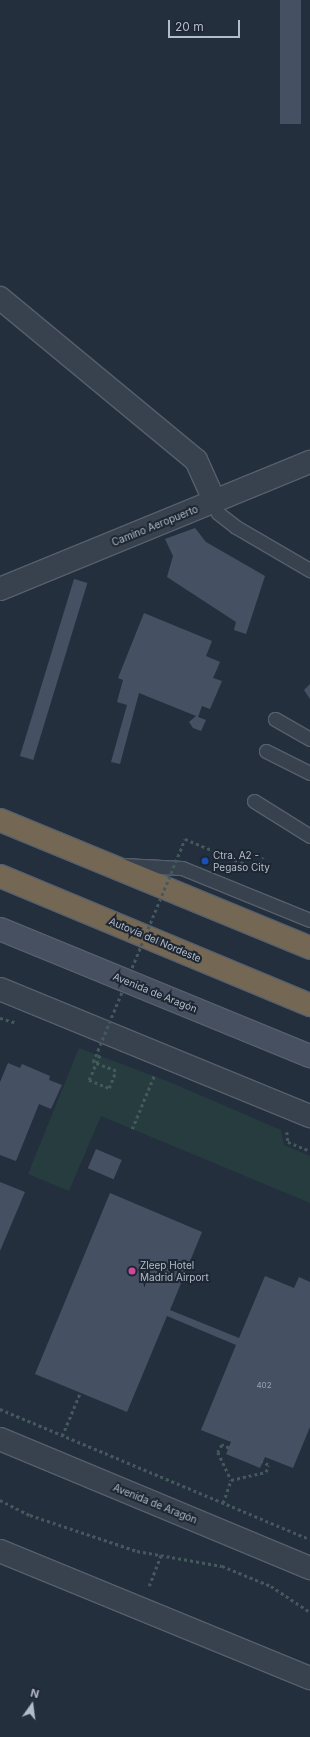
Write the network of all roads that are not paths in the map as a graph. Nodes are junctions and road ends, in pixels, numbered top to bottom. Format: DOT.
graph roads {
  1 [pos="0,298"];
  2 [pos="310,462"];
  3 [pos="215,502"];
  4 [pos="310,570"];
  5 [pos="0,589"];
  6 [pos="276,719"];
  7 [pos="310,739"];
  8 [pos="266,751"];
  9 [pos="310,773"];
  10 [pos="254,801"];
  11 [pos="0,820"];
  12 [pos="310,836"];
  13 [pos="108,865"];
  14 [pos="0,876"];
  15 [pos="310,920"];
  16 [pos="0,929"];
  17 [pos="310,948"];
  18 [pos="0,988"];
  19 [pos="310,1005"];
  20 [pos="310,1056"];
  21 [pos="310,1116"];
  22 [pos="0,1439"];
  23 [pos="0,1551"];
  24 [pos="310,1568"];
  25 [pos="310,1678"];
  1 -- 3 [label="street"];
  2 -- 3 [label="street, Camino Aeropuerto"];
  3 -- 4 [label="lane"];
  3 -- 5 [label="street, Camino Aeropuerto"];
  6 -- 7 [label="lane"];
  8 -- 9 [label="lane"];
  10 -- 12 [label="lane"];
  11 -- 13 [label="highway"];
  13 -- 15 [label="lane"];
  13 -- 17 [label="highway"];
  14 -- 19 [label="highway, Autovía del Nordeste"];
  16 -- 20 [label="street, Avenida de Aragón"];
  18 -- 21 [label="street"];
  22 -- 24 [label="street, Avenida de Aragón"];
  23 -- 25 [label="street"];
}
